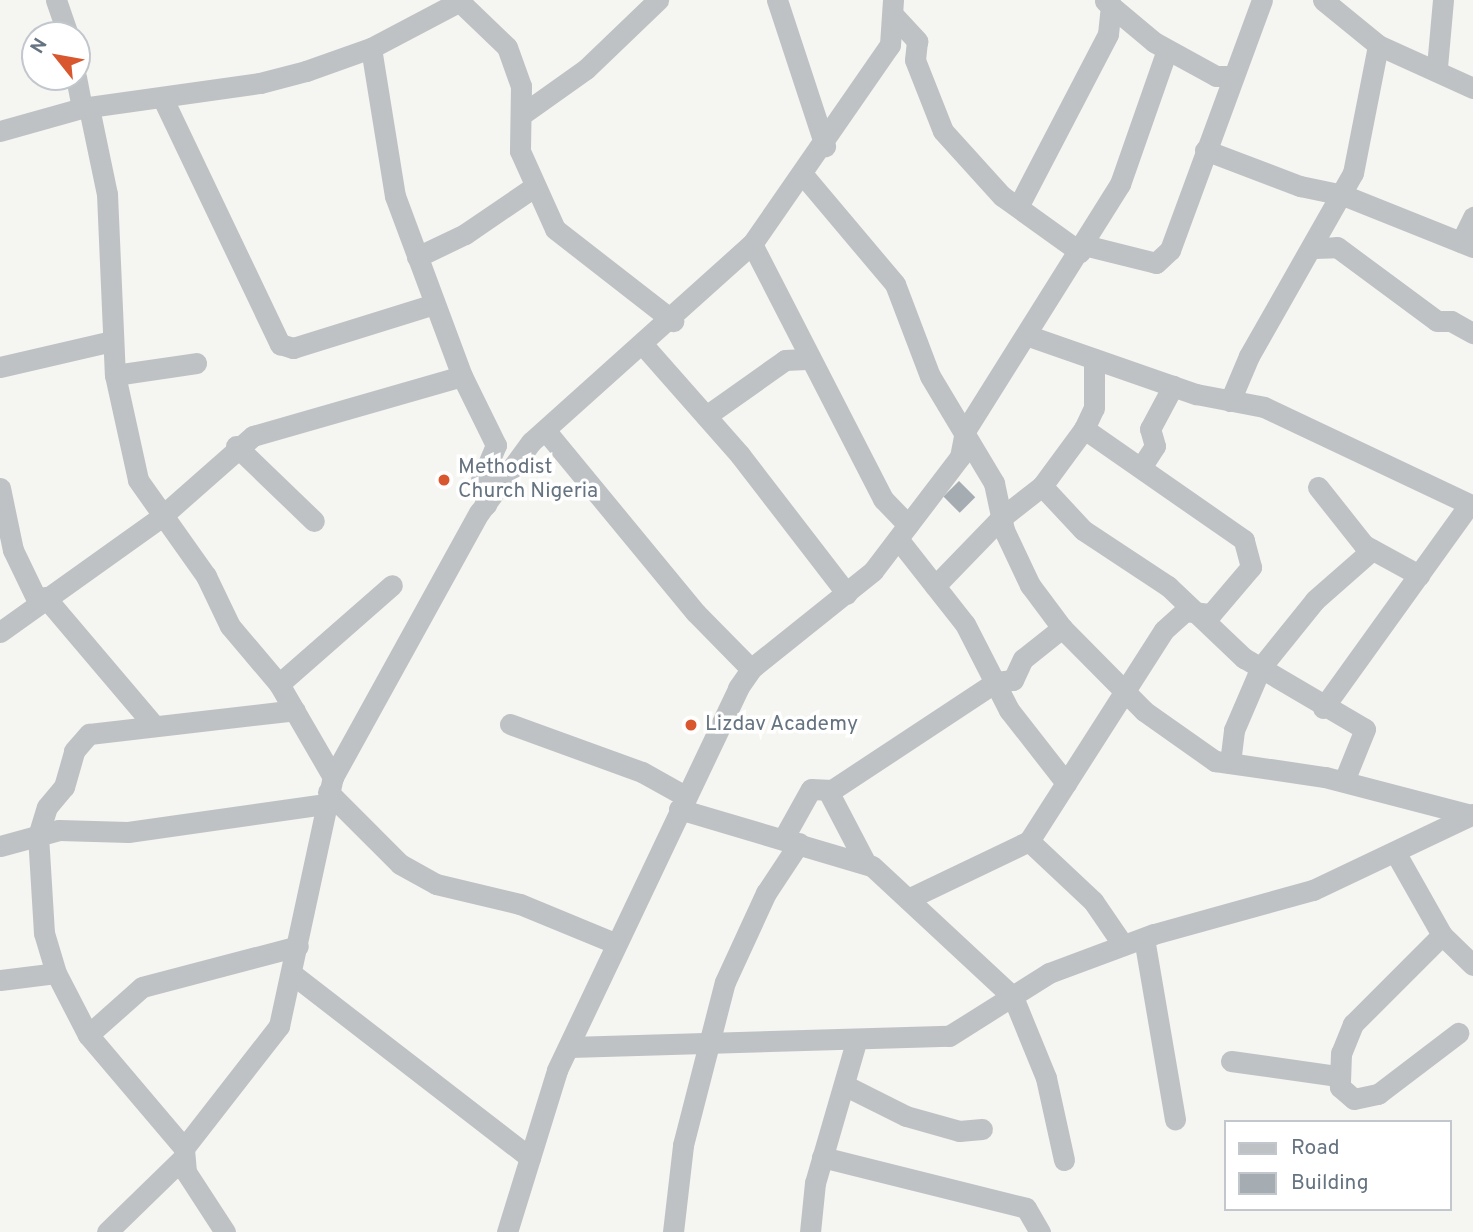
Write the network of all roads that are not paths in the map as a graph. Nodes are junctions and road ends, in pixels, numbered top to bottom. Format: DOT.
graph roads {
  1 [pos="56,0"];
  2 [pos="658,0"];
  3 [pos="777,0"];
  4 [pos="1262,0"];
  5 [pos="1323,0"];
  6 [pos="1443,0"];
  7 [pos="461,1"];
  8 [pos="1108,3"];
  9 [pos="894,8"];
  10 [pos="63,21"];
  11 [pos="1378,45"];
  12 [pos="371,48"];
  13 [pos="1167,50"];
  14 [pos="915,60"];
  15 [pos="879,62"];
  16 [pos="1437,67"];
  17 [pos="1225,82"];
  18 [pos="1473,88"];
  19 [pos="81,91"];
  20 [pos="163,99"];
  21 [pos="86,108"];
  22 [pos="524,113"];
  23 [pos="0,131"];
  24 [pos="825,146"];
  25 [pos="1205,150"];
  26 [pos="804,176"];
  27 [pos="534,187"];
  28 [pos="1343,195"];
  29 [pos="1018,207"];
  30 [pos="1473,216"];
  31 [pos="1330,219"];
  32 [pos="752,244"];
  33 [pos="1467,245"];
  34 [pos="1337,247"];
  35 [pos="1314,248"];
  36 [pos="1082,249"];
  37 [pos="417,257"];
  38 [pos="434,304"];
  39 [pos="673,321"];
  40 [pos="1473,333"];
  41 [pos="1029,336"];
  42 [pos="112,341"];
  43 [pos="644,346"];
  44 [pos="806,359"];
  45 [pos="1094,359"];
  46 [pos="196,363"];
  47 [pos="0,367"];
  48 [pos="115,375"];
  49 [pos="462,376"];
  50 [pos="1173,386"];
  51 [pos="1230,401"];
  52 [pos="706,416"];
  53 [pos="1084,429"];
  54 [pos="965,431"];
  55 [pos="538,436"];
  56 [pos="496,445"];
  57 [pos="236,446"];
  58 [pos="1142,466"];
  59 [pos="1042,486"];
  60 [pos="1318,487"];
  61 [pos="0,488"];
  62 [pos="486,504"];
  63 [pos="1471,505"];
  64 [pos="162,517"];
  65 [pos="1001,518"];
  66 [pos="314,521"];
  67 [pos="1454,527"];
  68 [pos="903,532"];
  69 [pos="1473,539"];
  70 [pos="1372,550"];
  71 [pos="1419,575"];
  72 [pos="392,585"];
  73 [pos="935,586"];
  74 [pos="847,594"];
  75 [pos="42,600"];
  76 [pos="1192,611"];
  77 [pos="1062,628"];
  78 [pos="0,632"];
  79 [pos="1261,667"];
  80 [pos="751,669"];
  81 [pos="996,682"];
  82 [pos="279,684"];
  83 [pos="1121,689"];
  84 [pos="1323,708"];
  85 [pos="295,710"];
  86 [pos="151,722"];
  87 [pos="510,724"];
  88 [pos="1230,763"];
  89 [pos="1344,781"];
  90 [pos="1066,783"];
  91 [pos="329,791"];
  92 [pos="828,792"];
  93 [pos="682,802"];
  94 [pos="1472,814"];
  95 [pos="38,836"];
  96 [pos="791,841"];
  97 [pos="1029,841"];
  98 [pos="0,846"];
  99 [pos="1395,852"];
  100 [pos="864,860"];
  101 [pos="908,899"];
  102 [pos="1442,935"];
  103 [pos="1144,937"];
  104 [pos="612,942"];
  105 [pos="1123,945"];
  106 [pos="298,946"];
  107 [pos="1473,965"];
  108 [pos="56,973"];
  109 [pos="291,973"];
  110 [pos="0,980"];
  111 [pos="1013,997"];
  112 [pos="1458,1033"];
  113 [pos="88,1035"];
  114 [pos="856,1042"];
  115 [pos="710,1046"];
  116 [pos="570,1047"];
  117 [pos="1231,1061"];
  118 [pos="1338,1076"];
  119 [pos="844,1085"];
  120 [pos="1175,1119"];
  121 [pos="982,1129"];
  122 [pos="183,1154"];
  123 [pos="822,1157"];
  124 [pos="530,1158"];
  125 [pos="1065,1160"];
  126 [pos="111,1230"];
  127 [pos="816,1231"];
  128 [pos="225,1232"];
  129 [pos="507,1232"];
  130 [pos="673,1232"];
  131 [pos="1040,1232"];
  1 -- 10 [label="street"];
  2 -- 22 [label="street"];
  3 -- 24 [label="street"];
  4 -- 17 [label="street"];
  5 -- 11 [label="street"];
  6 -- 16 [label="street"];
  7 -- 12 [label="street"];
  7 -- 22 [label="street"];
  8 -- 13 [label="street"];
  8 -- 29 [label="street"];
  9 -- 14 [label="street"];
  9 -- 15 [label="street"];
  11 -- 16 [label="street"];
  11 -- 28 [label="street"];
  12 -- 20 [label="street"];
  12 -- 37 [label="street"];
  13 -- 17 [label="street"];
  13 -- 36 [label="street"];
  14 -- 15 [label="street"];
  14 -- 29 [label="street"];
  15 -- 24 [label="street"];
  16 -- 18 [label="street"];
  17 -- 25 [label="street"];
  19 -- 21 [label="street"];
  20 -- 21 [label="street"];
  20 -- 38 [label="street"];
  21 -- 23 [label="street"];
  21 -- 42 [label="street"];
  22 -- 27 [label="street"];
  24 -- 26 [label="street"];
  25 -- 28 [label="street"];
  25 -- 36 [label="street"];
  26 -- 32 [label="street"];
  26 -- 54 [label="street"];
  27 -- 37 [label="street"];
  27 -- 39 [label="street"];
  28 -- 31 [label="street"];
  28 -- 33 [label="street"];
  29 -- 36 [label="street"];
  30 -- 33 [label="street"];
  31 -- 34 [label="street"];
  31 -- 35 [label="street"];
  32 -- 39 [label="street"];
  32 -- 44 [label="street"];
  34 -- 35 [label="street"];
  34 -- 40 [label="street"];
  35 -- 51 [label="street"];
  36 -- 41 [label="street"];
  37 -- 38 [label="street"];
  38 -- 49 [label="street"];
  39 -- 43 [label="street"];
  41 -- 45 [label="street"];
  41 -- 54 [label="street"];
  42 -- 47 [label="street"];
  42 -- 48 [label="street"];
  43 -- 52 [label="street"];
  43 -- 55 [label="street"];
  44 -- 52 [label="street"];
  44 -- 68 [label="street"];
  45 -- 50 [label="street"];
  45 -- 53 [label="street"];
  46 -- 48 [label="street"];
  48 -- 64 [label="street"];
  49 -- 56 [label="street"];
  49 -- 57 [label="street"];
  50 -- 51 [label="street"];
  50 -- 58 [label="street"];
  51 -- 63 [label="street"];
  52 -- 74 [label="street"];
  53 -- 58 [label="street"];
  53 -- 59 [label="street"];
  54 -- 65 [label="street"];
  54 -- 68 [label="street"];
  55 -- 56 [label="street"];
  55 -- 62 [label="street"];
  55 -- 80 [label="street"];
  56 -- 62 [label="street"];
  57 -- 64 [label="street"];
  57 -- 66 [label="street"];
  58 -- 76 [label="street"];
  59 -- 65 [label="street"];
  59 -- 76 [label="street"];
  60 -- 70 [label="street"];
  61 -- 75 [label="street"];
  62 -- 91 [label="street"];
  63 -- 67 [label="street"];
  64 -- 75 [label="street"];
  64 -- 82 [label="street"];
  65 -- 73 [label="street"];
  65 -- 77 [label="street"];
  67 -- 69 [label="street"];
  67 -- 71 [label="street"];
  68 -- 73 [label="street"];
  68 -- 74 [label="street"];
  70 -- 71 [label="street"];
  70 -- 79 [label="street"];
  71 -- 84 [label="street"];
  72 -- 82 [label="street"];
  73 -- 81 [label="street"];
  74 -- 80 [label="street"];
  75 -- 78 [label="street"];
  75 -- 86 [label="street"];
  76 -- 79 [label="street"];
  76 -- 83 [label="street"];
  77 -- 81 [label="street"];
  77 -- 83 [label="street"];
  79 -- 84 [label="street"];
  79 -- 88 [label="street"];
  80 -- 93 [label="street"];
  81 -- 90 [label="street"];
  81 -- 92 [label="street"];
  82 -- 85 [label="street"];
  83 -- 88 [label="street"];
  83 -- 90 [label="street"];
  84 -- 89 [label="street"];
  85 -- 86 [label="street"];
  85 -- 91 [label="street"];
  86 -- 95 [label="street"];
  87 -- 93 [label="street"];
  88 -- 89 [label="street"];
  89 -- 94 [label="street"];
  90 -- 97 [label="street"];
  91 -- 95 [label="street"];
  91 -- 104 [label="street"];
  91 -- 106 [label="street"];
  92 -- 96 [label="street"];
  92 -- 100 [label="street"];
  93 -- 96 [label="street"];
  93 -- 104 [label="street"];
  94 -- 99 [label="street"];
  95 -- 98 [label="street"];
  95 -- 108 [label="street"];
  96 -- 100 [label="street"];
  96 -- 115 [label="street"];
  97 -- 101 [label="street"];
  97 -- 105 [label="street"];
  99 -- 102 [label="street"];
  99 -- 103 [label="street"];
  100 -- 101 [label="street"];
  101 -- 111 [label="street"];
  102 -- 107 [label="street"];
  102 -- 118 [label="street"];
  103 -- 105 [label="street"];
  103 -- 120 [label="street"];
  104 -- 116 [label="street"];
  105 -- 111 [label="street"];
  106 -- 109 [label="street"];
  106 -- 113 [label="street"];
  108 -- 110 [label="street"];
  108 -- 113 [label="street"];
  109 -- 122 [label="street"];
  109 -- 124 [label="street"];
  111 -- 114 [label="street"];
  111 -- 125 [label="street"];
  112 -- 118 [label="street"];
  113 -- 122 [label="street"];
  114 -- 115 [label="street"];
  114 -- 119 [label="street"];
  115 -- 116 [label="street"];
  115 -- 130 [label="street"];
  116 -- 124 [label="street"];
  117 -- 118 [label="street"];
  119 -- 121 [label="street"];
  119 -- 123 [label="street"];
  122 -- 126 [label="street"];
  122 -- 128 [label="street"];
  123 -- 127 [label="street"];
  123 -- 131 [label="street"];
  124 -- 129 [label="street"];
}
